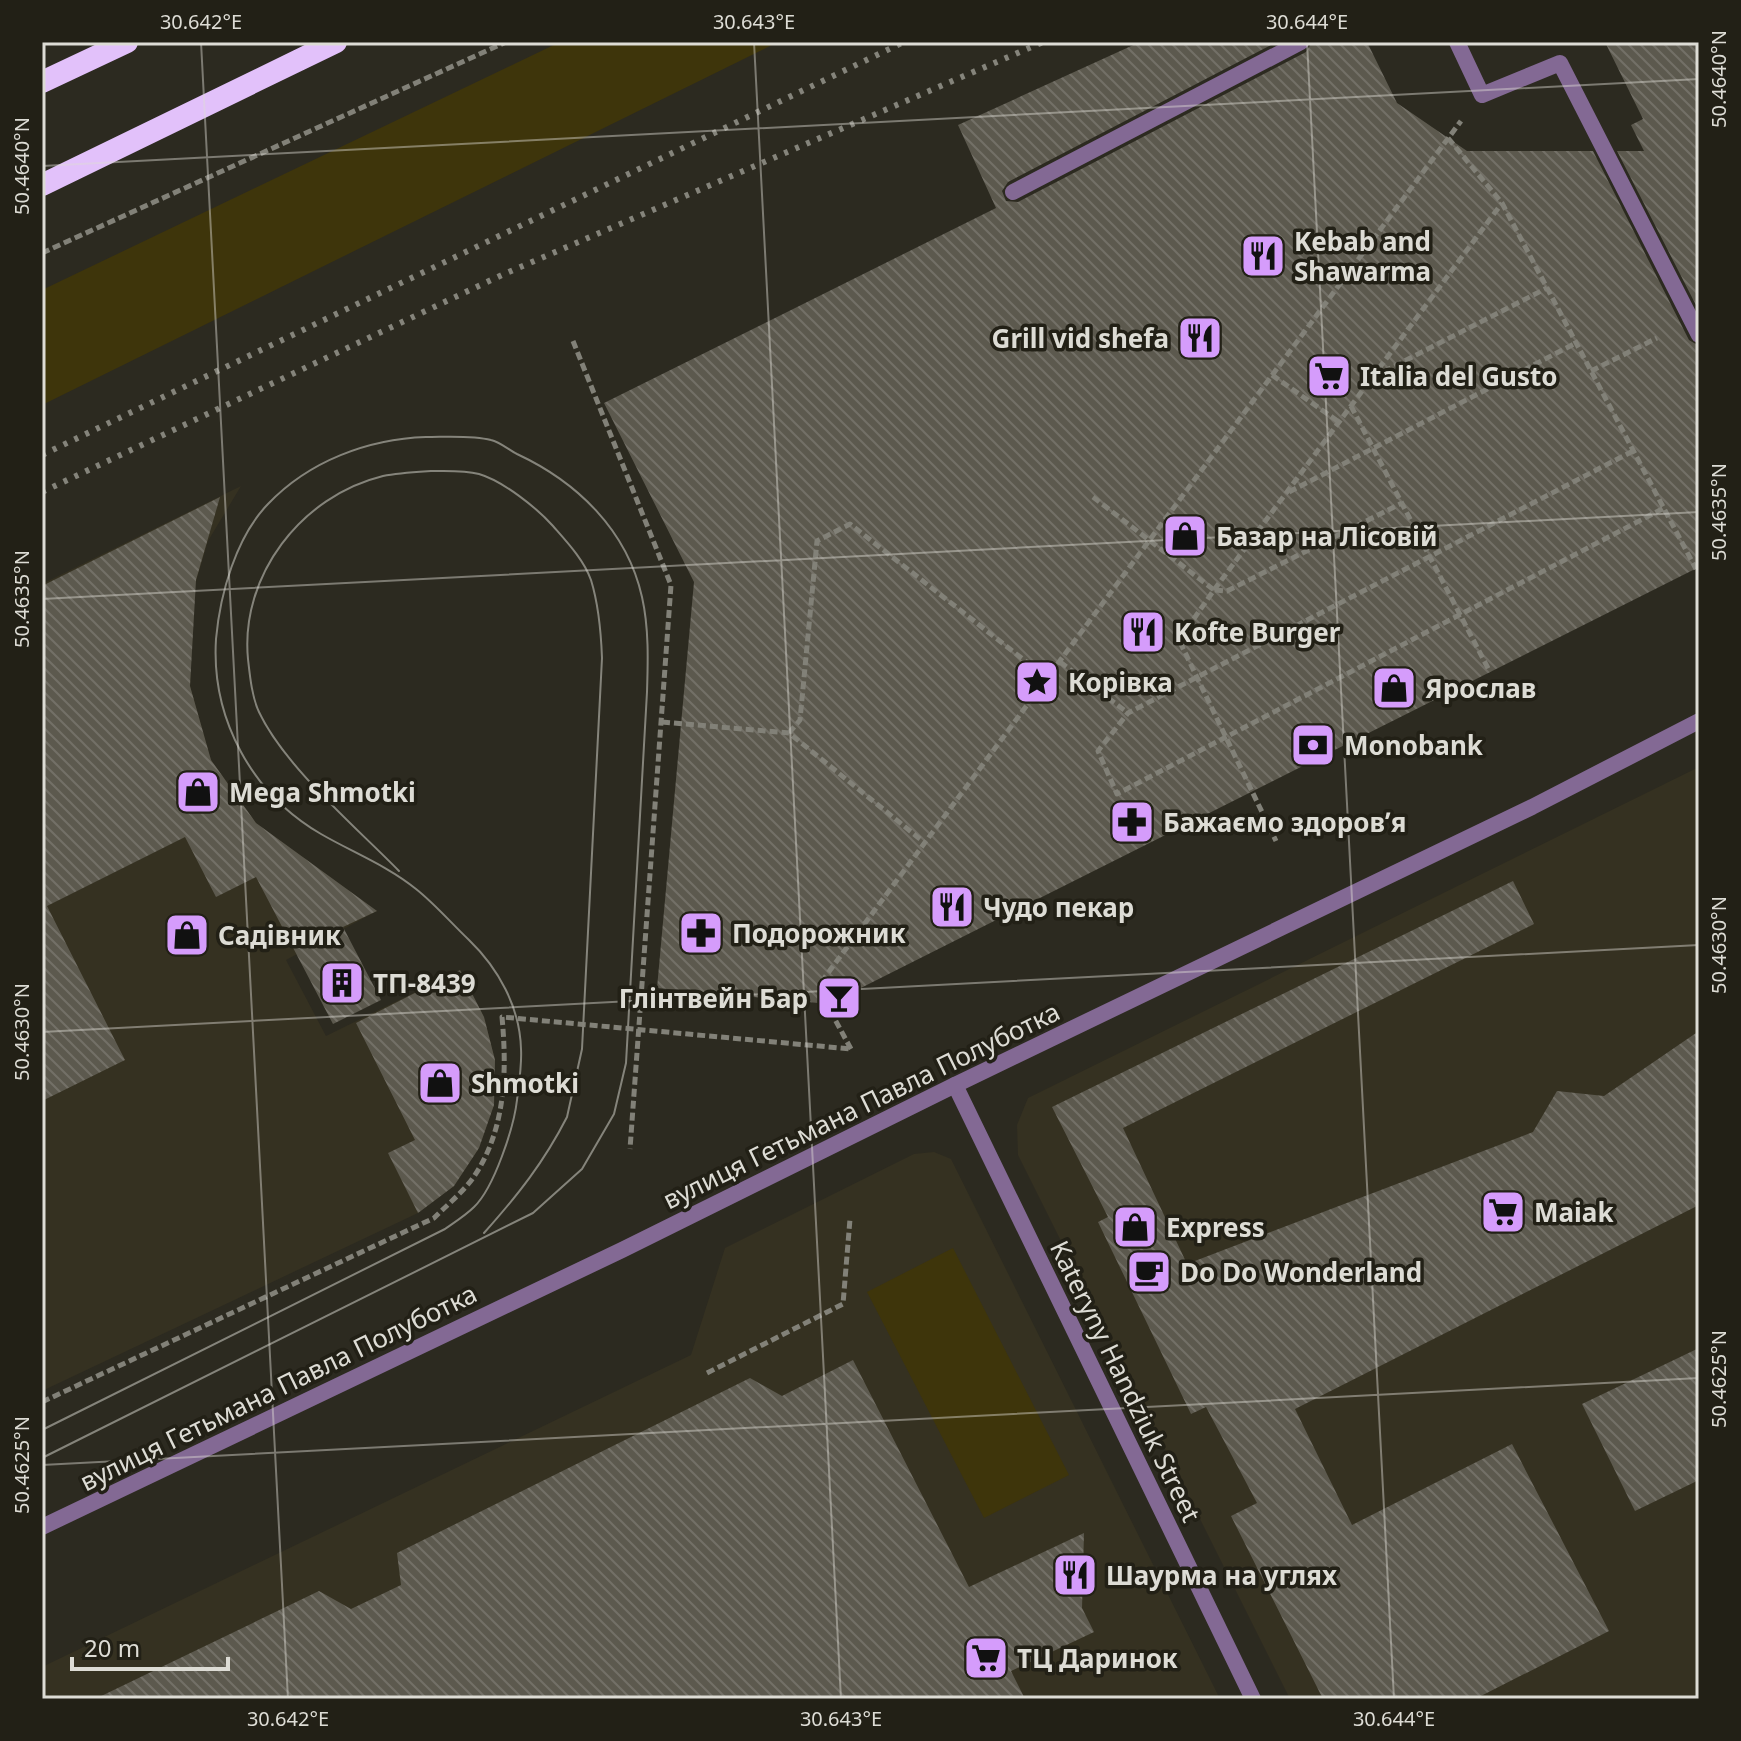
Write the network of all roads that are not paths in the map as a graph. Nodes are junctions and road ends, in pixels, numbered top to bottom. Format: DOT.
graph roads {
  1 [pos="127,42"];
  2 [pos="336,42"];
  3 [pos="1301,42"];
  4 [pos="1457,42"];
  5 [pos="42,82"];
  6 [pos="42,185"];
  7 [pos="1013,192"];
  8 [pos="1699,335"];
  9 [pos="1699,721"];
  10 [pos="955,1085"];
  11 [pos="42,1527"];
  12 [pos="1253,1699"];
  1 -- 5 [label="highway"];
  2 -- 6 [label="highway"];
  3 -- 7 [label="street"];
  4 -- 8 [label="street"];
  9 -- 10 [label="street, вулиця Гетьмана Павла Полуботка"];
  10 -- 11 [label="street, вулиця Гетьмана Павла Полуботка"];
  10 -- 12 [label="street, Kateryny Handziuk Street"];
}
